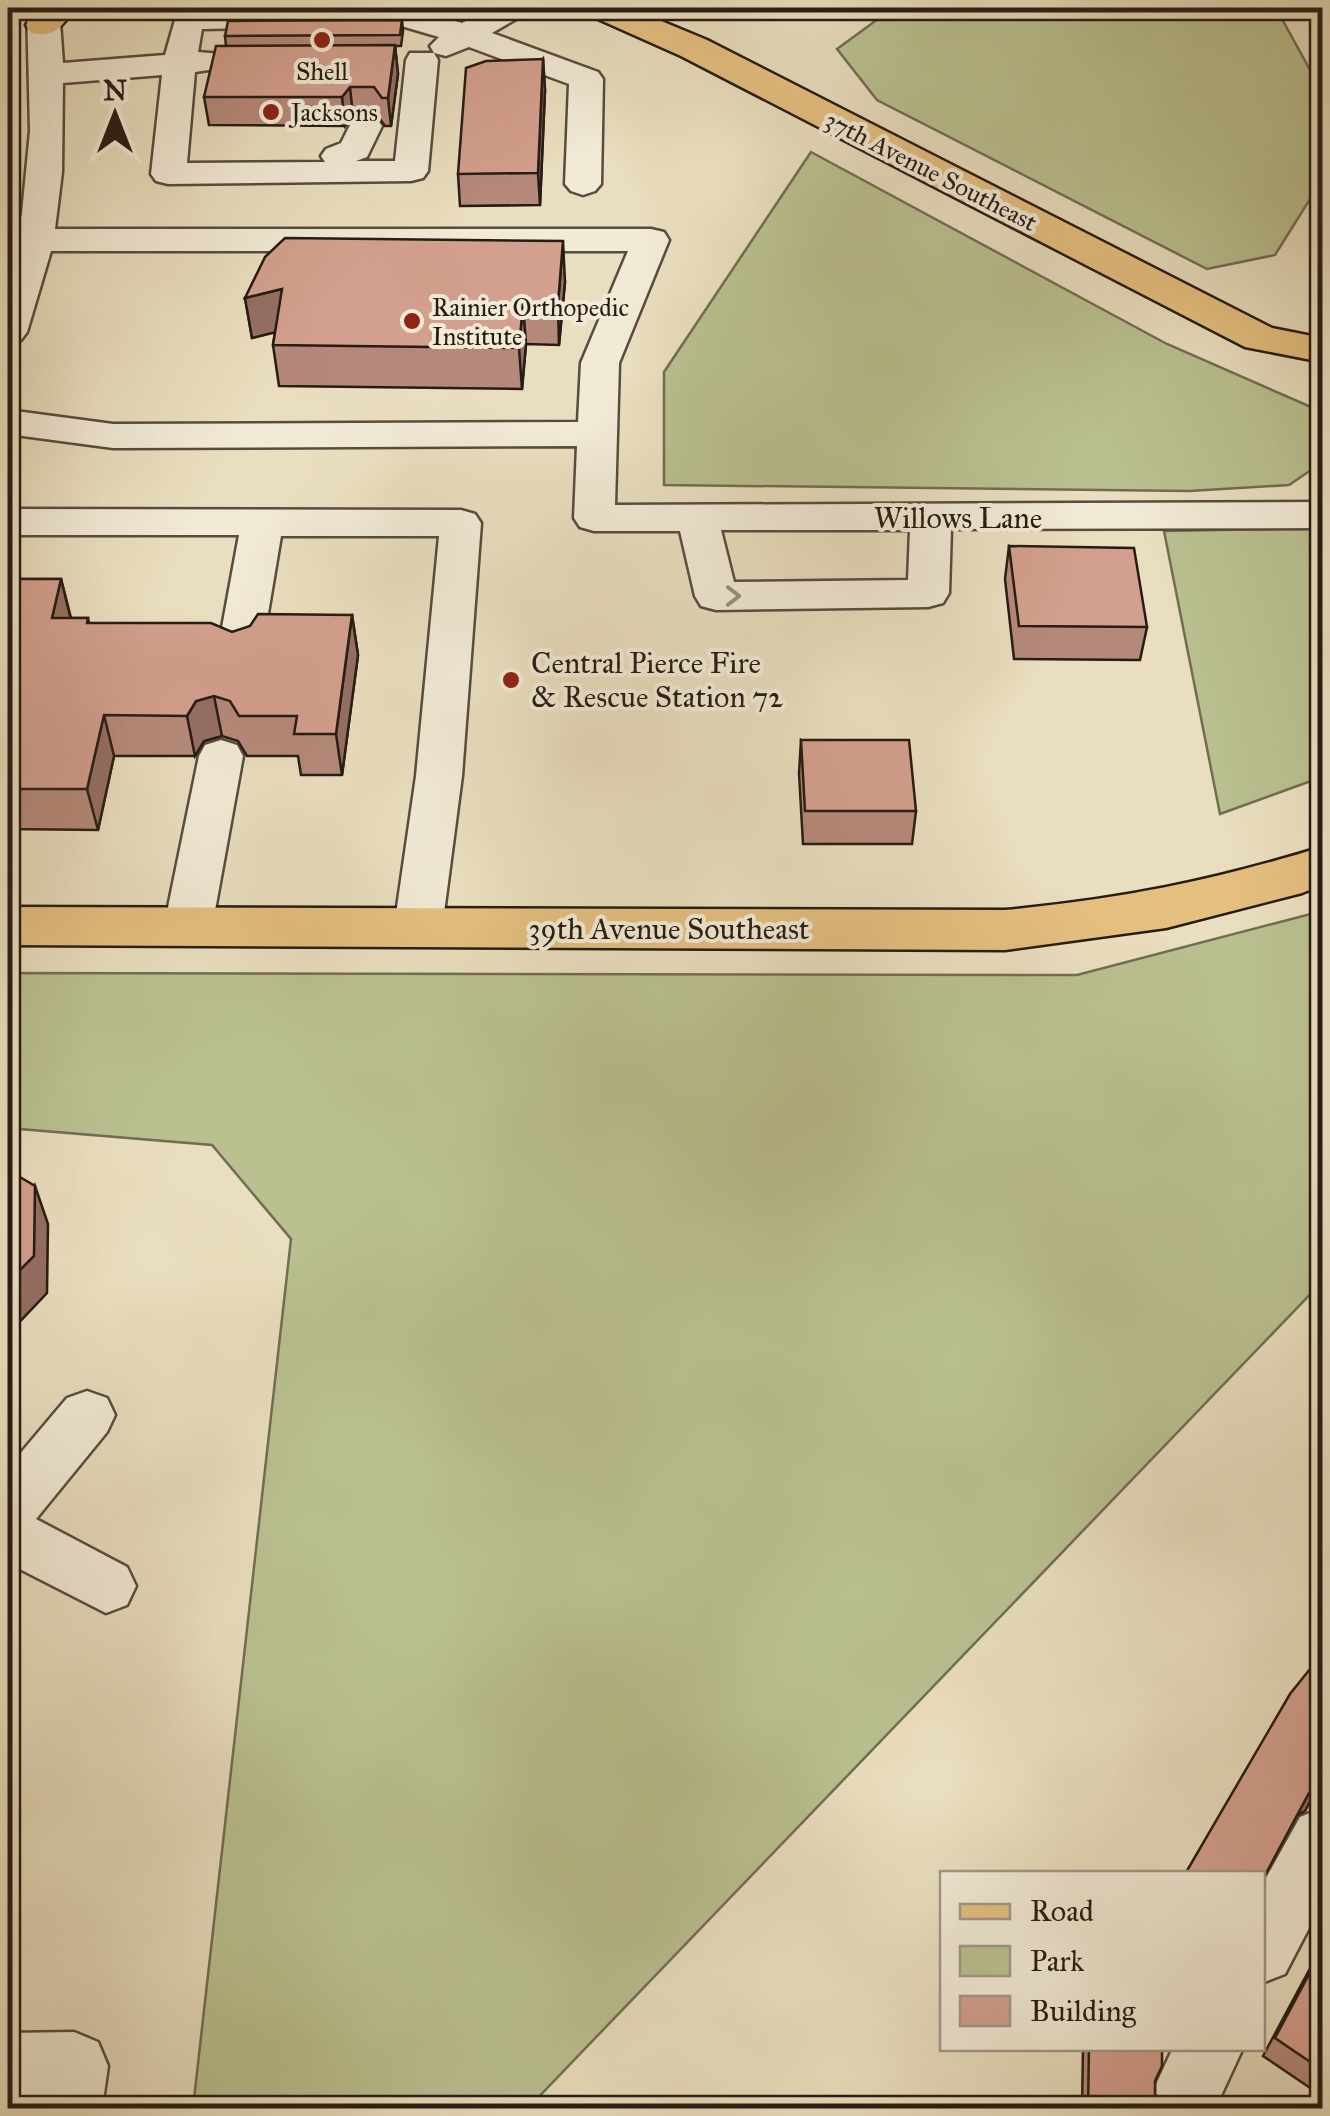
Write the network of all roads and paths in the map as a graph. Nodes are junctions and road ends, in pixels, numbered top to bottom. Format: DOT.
graph roads {
  1 [pos="512,8"];
  2 [pos="600,8"];
  3 [pos="48,13"];
  4 [pos="465,34"];
  5 [pos="177,61"];
  6 [pos="236,61"];
  7 [pos="46,74"];
  8 [pos="365,126"];
  9 [pos="338,156"];
  10 [pos="412,156"];
  11 [pos="171,157"];
  12 [pos="583,184"];
  13 [pos="35,240"];
  14 [pos="8,332"];
  15 [pos="1260,338"];
  16 [pos="1322,350"];
  17 [pos="1322,390"];
  18 [pos="8,422"];
  19 [pos="598,434"];
  20 [pos="1322,515"];
  21 [pos="697,518"];
  22 [pos="931,518"];
  23 [pos="8,522"];
  24 [pos="262,524"];
  25 [pos="239,655"];
  26 [pos="221,756"];
  27 [pos="1322,866"];
  28 [pos="8,926"];
  29 [pos="188,926"];
  30 [pos="418,928"];
  31 [pos="87,1415"];
  32 [pos="8,1510"];
  33 [pos="8,1533"];
  34 [pos="106,1586"];
  35 [pos="1322,1839"];
  36 [pos="1265,1945"];
  37 [pos="1208,2051"];
  38 [pos="8,2066"];
  39 [pos="68,2108"];
  40 [pos="1185,2108"];
  1 -- 4 [label="street"];
  2 -- 15 [label="main road, 37th Avenue Southeast"];
  3 -- 7 [label="street"];
  4 -- 5 [label="street"];
  4 -- 10 [label="street"];
  4 -- 12 [label="street"];
  5 -- 6 [label="street"];
  5 -- 7 [label="street"];
  5 -- 11 [label="street"];
  7 -- 13 [label="street"];
  8 -- 9 [label="street"];
  9 -- 10 [label="street"];
  9 -- 11 [label="street"];
  10 -- 11 [label="street"];
  13 -- 14 [label="street"];
  13 -- 19 [label="street"];
  15 -- 16 [label="main road, 37th Avenue Southeast"];
  15 -- 17 [label="main road, 37th Avenue Southeast"];
  18 -- 19 [label="street"];
  19 -- 21 [label="street, Willows Lane"];
  20 -- 22 [label="street, Willows Lane"];
  21 -- 22 [label="street, Willows Lane"];
  21 -- 22 [label="street, one-way"];
  23 -- 24 [label="street"];
  24 -- 25 [label="street"];
  24 -- 30 [label="street"];
  26 -- 29 [label="street"];
  27 -- 30 [label="main road, 39th Avenue Southeast"];
  28 -- 29 [label="main road, 39th Avenue Southeast"];
  29 -- 30 [label="main road, 39th Avenue Southeast"];
  31 -- 32 [label="street"];
  33 -- 34 [label="street"];
  35 -- 36 [label="street"];
  37 -- 40 [label="street"];
  38 -- 39 [label="street"];
}
